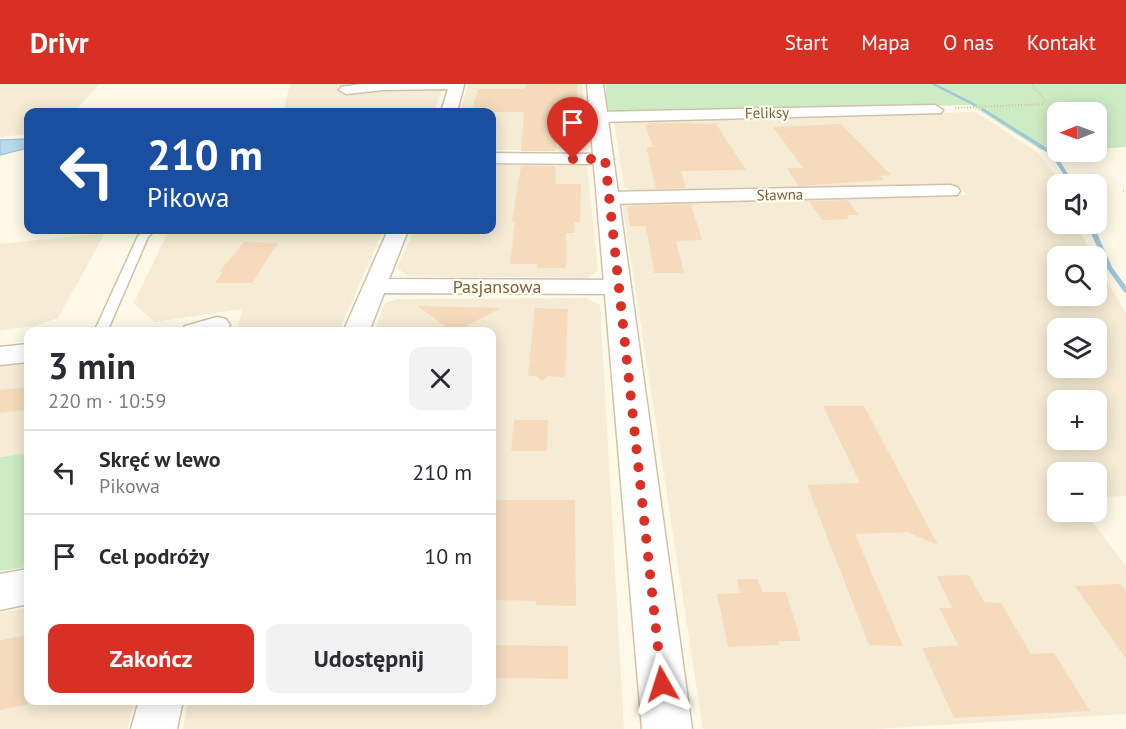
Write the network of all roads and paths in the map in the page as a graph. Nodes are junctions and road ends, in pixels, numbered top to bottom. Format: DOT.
graph roads {
  1 [pos="457,84"];
  2 [pos="596,84"];
  3 [pos="1031,84"];
  4 [pos="346,90"];
  5 [pos="450,108"];
  6 [pos="971,108"];
  7 [pos="934,110"];
  8 [pos="599,117"];
  9 [pos="496,158"];
  10 [pos="605,159"];
  11 [pos="950,191"];
  12 [pos="609,198"];
  13 [pos="145,234"];
  14 [pos="396,234"];
  15 [pos="374,286"];
  16 [pos="619,287"];
  17 [pos="102,327"];
  18 [pos="358,327"];
  19 [pos="24,353"];
  20 [pos="0,356"];
  21 [pos="24,588"];
  22 [pos="0,592"];
  23 [pos="160,705"];
  24 [pos="154,729"];
  25 [pos="667,729"];
  1 -- 4 [label="street"];
  1 -- 5 [label="street"];
  2 -- 8 [label="street"];
  3 -- 6 [label="path"];
  7 -- 8 [label="street, Feliksy"];
  8 -- 10 [label="street"];
  9 -- 10 [label="street"];
  10 -- 12 [label="street"];
  11 -- 12 [label="street, Sławna"];
  12 -- 16 [label="street"];
  13 -- 17 [label="lane"];
  14 -- 15 [label="street"];
  15 -- 16 [label="street, Pasjansowa"];
  15 -- 18 [label="street"];
  16 -- 25 [label="street"];
  19 -- 20 [label="street"];
  21 -- 22 [label="street"];
  23 -- 24 [label="street"];
}
